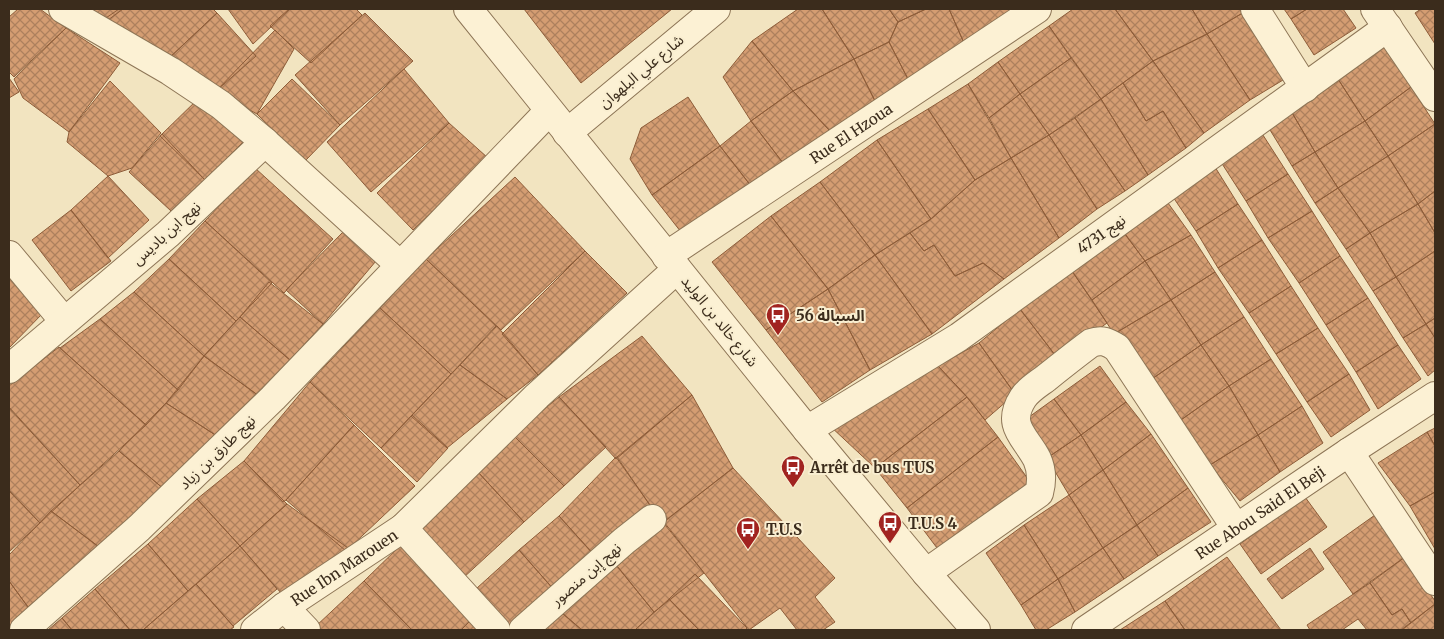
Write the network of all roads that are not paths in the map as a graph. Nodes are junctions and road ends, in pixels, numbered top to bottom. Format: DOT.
graph roads {
  1 [pos="63,9"];
  2 [pos="468,9"];
  3 [pos="716,9"];
  4 [pos="1037,9"];
  5 [pos="1255,9"];
  6 [pos="1381,18"];
  7 [pos="1305,88"];
  8 [pos="1435,97"];
  9 [pos="549,111"];
  10 [pos="567,133"];
  11 [pos="264,142"];
  12 [pos="9,255"];
  13 [pos="672,263"];
  14 [pos="400,264"];
  15 [pos="64,321"];
  16 [pos="9,369"];
  17 [pos="1435,396"];
  18 [pos="807,430"];
  19 [pos="1349,452"];
  20 [pos="652,519"];
  21 [pos="402,528"];
  22 [pos="1236,528"];
  23 [pos="926,573"];
  24 [pos="1435,581"];
  25 [pos="284,607"];
  26 [pos="24,630"];
  27 [pos="254,630"];
  28 [pos="306,630"];
  29 [pos="496,630"];
  30 [pos="523,630"];
  31 [pos="976,630"];
  32 [pos="1086,630"];
  1 -- 11 [label="street"];
  2 -- 9 [label="street, شارع خالد بن الوليد"];
  3 -- 10 [label="street, شارع علي البلهوان"];
  4 -- 13 [label="street, Rue El Hzoua"];
  5 -- 7 [label="street"];
  6 -- 7 [label="street, نهج 4731"];
  6 -- 8 [label="street"];
  7 -- 18 [label="street, نهج 4731"];
  9 -- 10 [label="street, شارع خالد بن الوليد"];
  9 -- 14 [label="street, نهج طارق بن زياد"];
  10 -- 13 [label="street, شارع خالد بن الوليد"];
  11 -- 14 [label="street"];
  11 -- 15 [label="street, نهج ابن باديس"];
  12 -- 15 [label="street"];
  13 -- 18 [label="street, شارع خالد بن الوليد"];
  13 -- 21 [label="street, Rue El Hzoua"];
  14 -- 26 [label="street, نهج طارق بن زياد"];
  15 -- 16 [label="street, نهج ابن باديس"];
  17 -- 19 [label="street, Rue Abou Said El Beji"];
  18 -- 23 [label="street, شارع خالد بن الوليد"];
  19 -- 22 [label="street, Rue Abou Said El Beji"];
  19 -- 24 [label="street"];
  20 -- 30 [label="street, نهج إبن منصور"];
  21 -- 25 [label="street, Rue Ibn Marouen"];
  21 -- 29 [label="street"];
  22 -- 23 [label="street"];
  22 -- 32 [label="street, Rue Abou Said El Beji"];
  23 -- 31 [label="street, شارع خالد بن الوليد"];
  25 -- 27 [label="street, Rue Ibn Marouen"];
  25 -- 28 [label="street"];
}
